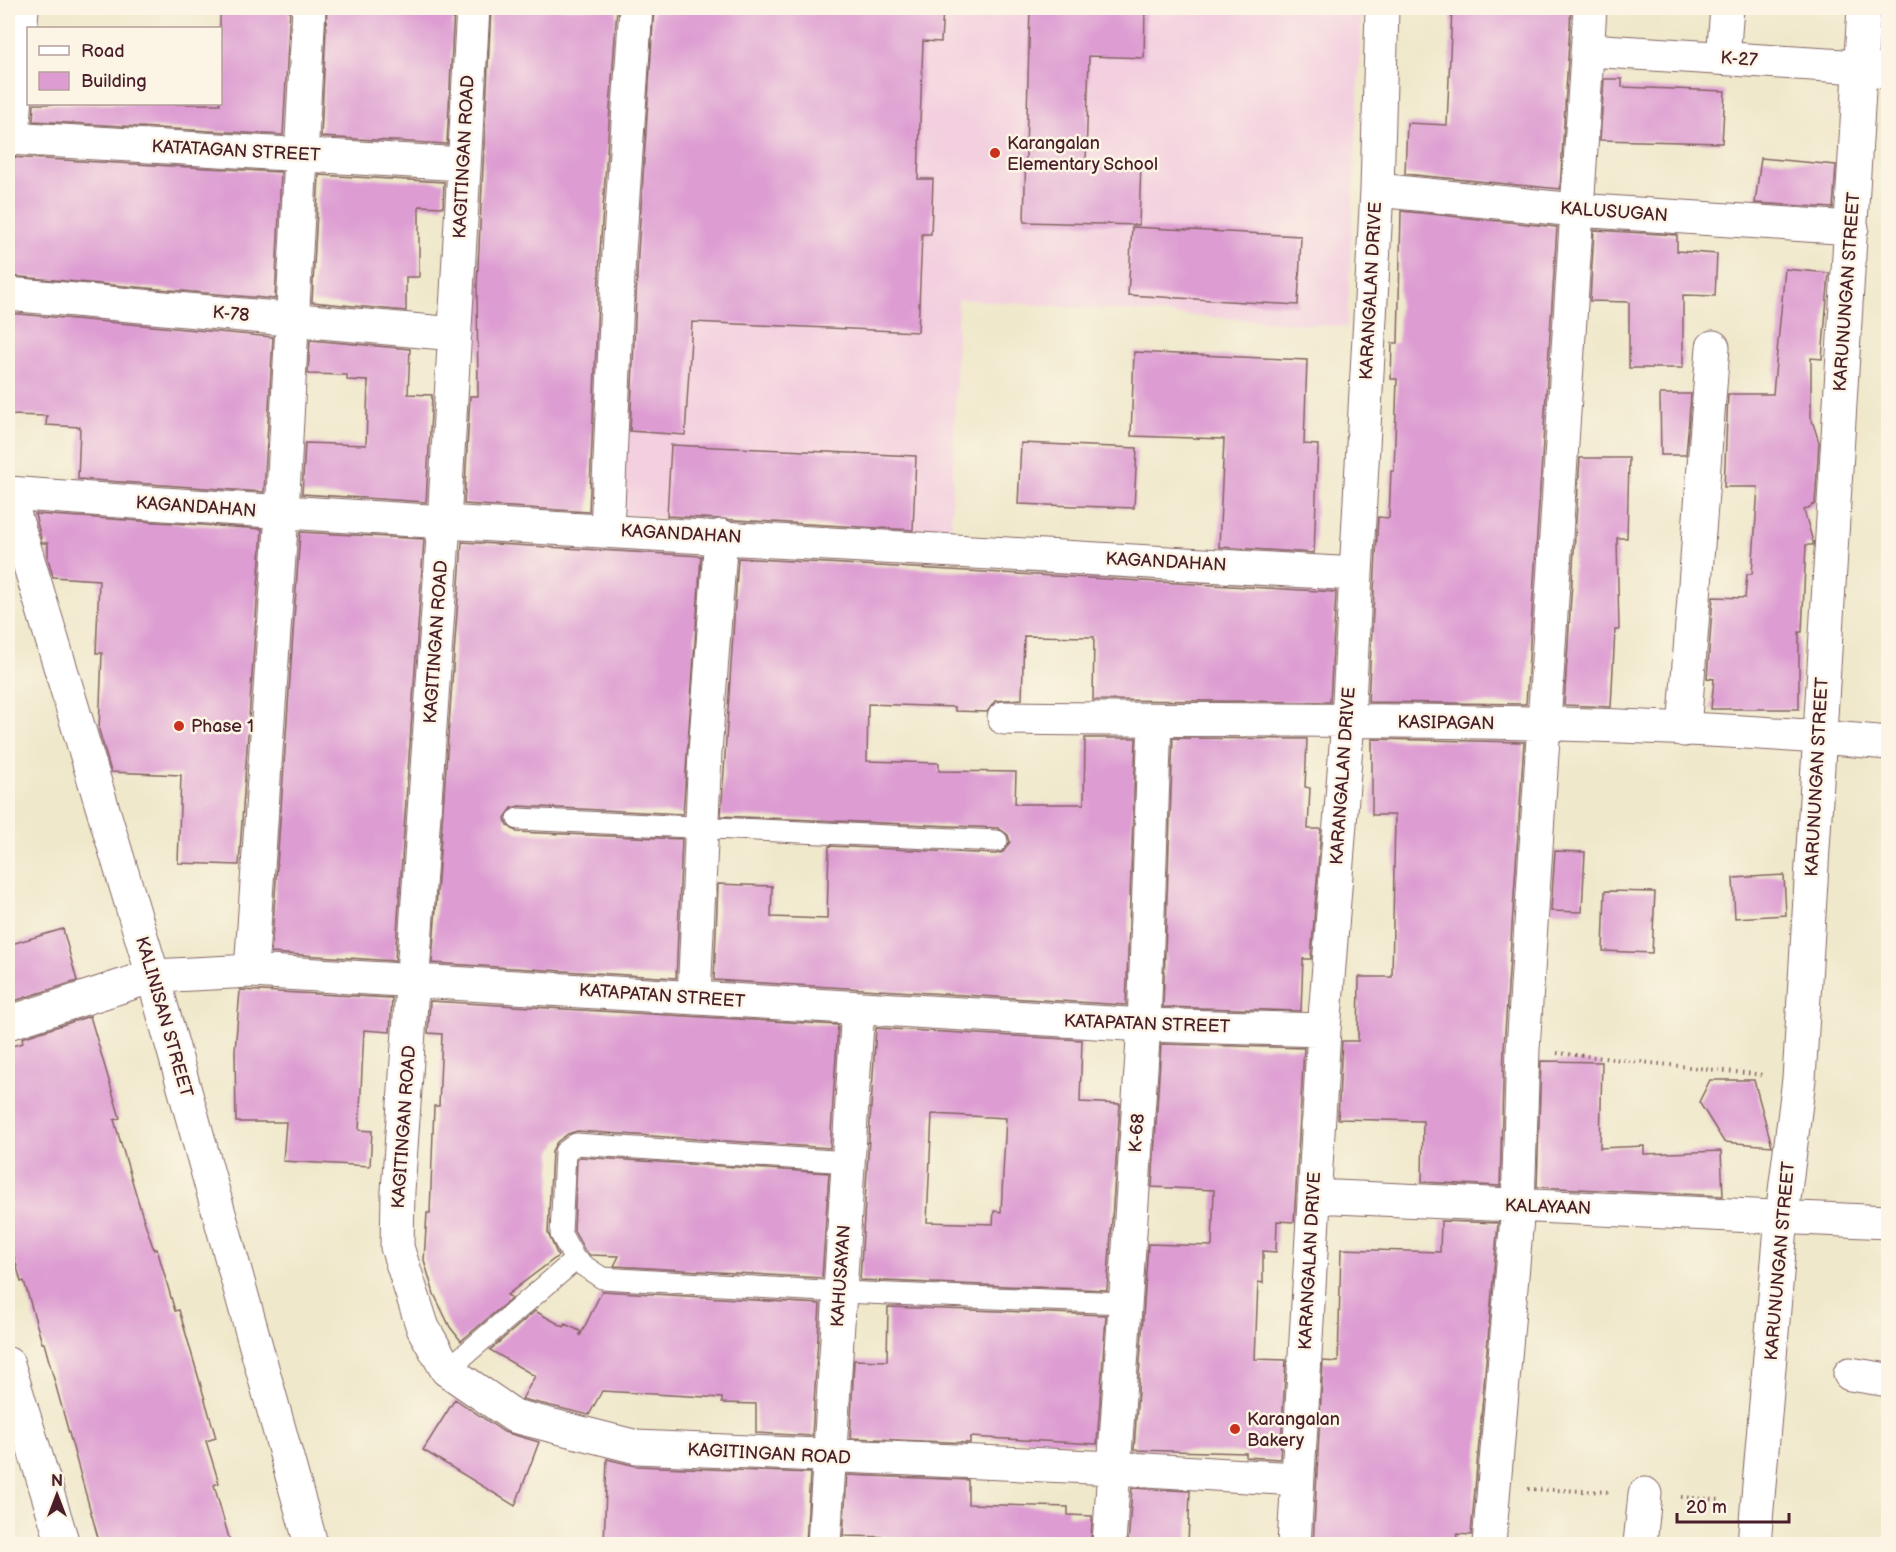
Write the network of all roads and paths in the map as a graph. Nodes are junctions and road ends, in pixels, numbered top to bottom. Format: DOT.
graph roads {
  1 [pos="22,8"];
  2 [pos="309,8"];
  3 [pos="472,8"];
  4 [pos="636,8"];
  5 [pos="1382,8"];
  6 [pos="1590,8"];
  7 [pos="1727,8"];
  8 [pos="1864,8"];
  9 [pos="1588,50"];
  10 [pos="1723,58"];
  11 [pos="1874,70"];
  12 [pos="10,138"];
  13 [pos="302,156"];
  14 [pos="464,164"];
  15 [pos="1377,190"];
  16 [pos="1576,210"];
  17 [pos="1852,228"];
  18 [pos="8,294"];
  19 [pos="293,320"];
  20 [pos="455,334"];
  21 [pos="1713,347"];
  22 [pos="8,493"];
  23 [pos="282,513"];
  24 [pos="444,524"];
  25 [pos="607,531"];
  26 [pos="721,536"];
  27 [pos="1355,574"];
  28 [pos="1004,718"];
  29 [pos="1155,720"];
  30 [pos="1348,720"];
  31 [pos="1544,725"];
  32 [pos="1684,730"];
  33 [pos="1818,736"];
  34 [pos="1888,743"];
  35 [pos="518,819"];
  36 [pos="702,829"];
  37 [pos="997,841"];
  38 [pos="251,971"];
  39 [pos="153,976"];
  40 [pos="414,980"];
  41 [pos="694,998"];
  42 [pos="858,1008"];
  43 [pos="8,1023"];
  44 [pos="1144,1025"];
  45 [pos="1324,1030"];
  46 [pos="1523,1049"];
  47 [pos="1799,1079"];
  48 [pos="848,1162"];
  49 [pos="1314,1196"];
  50 [pos="1518,1206"];
  51 [pos="1782,1215"];
  52 [pos="1888,1222"];
  53 [pos="575,1260"];
  54 [pos="840,1292"];
  55 [pos="1125,1302"];
  56 [pos="8,1364"];
  57 [pos="447,1370"];
  58 [pos="1850,1374"];
  59 [pos="1888,1380"];
  60 [pos="830,1457"];
  61 [pos="1114,1468"];
  62 [pos="1297,1479"];
  63 [pos="1645,1494"];
  64 [pos="63,1545"];
  65 [pos="311,1545"];
  66 [pos="824,1545"];
  67 [pos="1109,1545"];
  68 [pos="1294,1545"];
  69 [pos="1489,1545"];
  70 [pos="1640,1545"];
  71 [pos="1754,1545"];
  1 -- 12 [label="street"];
  2 -- 13 [label="street"];
  3 -- 14 [label="street, KAGITINGAN ROAD"];
  4 -- 25 [label="street"];
  5 -- 15 [label="street, KARANGALAN DRIVE"];
  6 -- 9 [label="street"];
  7 -- 10 [label="street"];
  8 -- 11 [label="street, KARUNUNGAN STREET"];
  9 -- 10 [label="street, K-27"];
  9 -- 16 [label="street"];
  10 -- 11 [label="street, K-27"];
  11 -- 17 [label="street, KARUNUNGAN STREET"];
  12 -- 13 [label="street, KATATAGAN STREET"];
  13 -- 14 [label="street, KATATAGAN STREET"];
  13 -- 19 [label="street"];
  14 -- 20 [label="street, KAGITINGAN ROAD"];
  15 -- 16 [label="street, KALUSUGAN"];
  15 -- 27 [label="street, KARANGALAN DRIVE"];
  16 -- 17 [label="street, KALUSUGAN"];
  16 -- 31 [label="street"];
  17 -- 33 [label="street, KARUNUNGAN STREET"];
  18 -- 19 [label="street, K-78"];
  19 -- 20 [label="street, K-78"];
  19 -- 23 [label="street"];
  20 -- 24 [label="street, KAGITINGAN ROAD"];
  21 -- 32 [label="street"];
  22 -- 23 [label="street, KAGANDAHAN"];
  22 -- 39 [label="street, KALINISAN STREET"];
  23 -- 24 [label="street, KAGANDAHAN"];
  23 -- 38 [label="street"];
  24 -- 25 [label="street, KAGANDAHAN"];
  24 -- 40 [label="street, KAGITINGAN ROAD"];
  25 -- 26 [label="street, KAGANDAHAN"];
  26 -- 27 [label="street, KAGANDAHAN"];
  26 -- 36 [label="street"];
  27 -- 30 [label="street, KARANGALAN DRIVE"];
  28 -- 29 [label="street, KASIPAGAN"];
  29 -- 30 [label="street, KASIPAGAN"];
  29 -- 44 [label="street, K-68"];
  30 -- 31 [label="street, KASIPAGAN"];
  30 -- 45 [label="street, KARANGALAN DRIVE"];
  31 -- 32 [label="street, KASIPAGAN"];
  31 -- 46 [label="street"];
  32 -- 33 [label="street, KASIPAGAN"];
  33 -- 34 [label="street, KASIPAGAN"];
  33 -- 47 [label="street, KARUNUNGAN STREET"];
  35 -- 36 [label="lane"];
  36 -- 37 [label="lane"];
  36 -- 41 [label="street"];
  38 -- 39 [label="street, KATAPATAN STREET"];
  38 -- 40 [label="street, KATAPATAN STREET"];
  39 -- 43 [label="street, KATAPATAN STREET"];
  39 -- 65 [label="street, KALINISAN STREET"];
  40 -- 41 [label="street, KATAPATAN STREET"];
  40 -- 57 [label="street, KAGITINGAN ROAD"];
  41 -- 42 [label="street, KATAPATAN STREET"];
  42 -- 44 [label="street, KATAPATAN STREET"];
  42 -- 48 [label="street, KAHUSAYAN"];
  44 -- 45 [label="street, KATAPATAN STREET"];
  44 -- 55 [label="street, K-68"];
  45 -- 49 [label="street, KARANGALAN DRIVE"];
  46 -- 47 [label="path"];
  46 -- 50 [label="street"];
  47 -- 51 [label="street, KARUNUNGAN STREET"];
  48 -- 53 [label="lane"];
  48 -- 54 [label="street, KAHUSAYAN"];
  49 -- 50 [label="street, KALAYAAN"];
  49 -- 62 [label="street, KARANGALAN DRIVE"];
  50 -- 51 [label="street, KALAYAAN"];
  50 -- 69 [label="street"];
  51 -- 52 [label="street, KALAYAAN"];
  51 -- 71 [label="street, KARUNUNGAN STREET"];
  53 -- 54 [label="lane"];
  53 -- 57 [label="lane"];
  54 -- 55 [label="lane"];
  54 -- 60 [label="street, KAHUSAYAN"];
  55 -- 61 [label="street, K-68"];
  56 -- 64 [label="street"];
  57 -- 60 [label="street, KAGITINGAN ROAD"];
  58 -- 59 [label="street"];
  60 -- 61 [label="street, KAGITINGAN ROAD"];
  60 -- 66 [label="street, KAHUSAYAN"];
  61 -- 62 [label="street, KAGITINGAN ROAD"];
  61 -- 67 [label="street, K-68"];
  62 -- 68 [label="street, KARANGALAN DRIVE"];
  63 -- 70 [label="street"];
}
